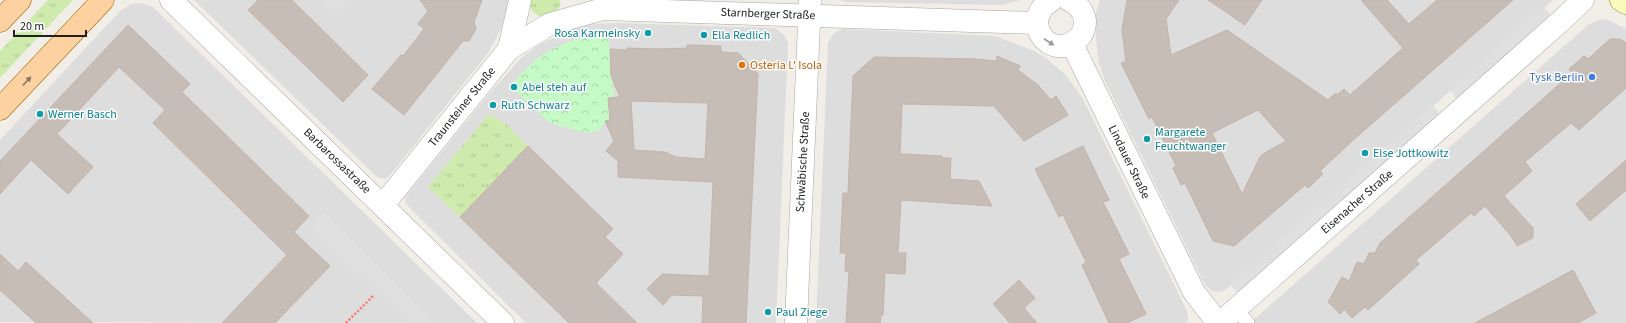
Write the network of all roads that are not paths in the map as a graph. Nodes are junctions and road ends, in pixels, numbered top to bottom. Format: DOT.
graph roads {
  1 [pos="20,0"];
  2 [pos="103,0"];
  3 [pos="171,0"];
  4 [pos="520,0"];
  5 [pos="1052,0"];
  6 [pos="1583,0"];
  7 [pos="1621,0"];
  8 [pos="1072,1"];
  9 [pos="1626,3"];
  10 [pos="596,4"];
  11 [pos="810,8"];
  12 [pos="0,21"];
  13 [pos="1036,23"];
  14 [pos="1072,44"];
  15 [pos="509,49"];
  16 [pos="0,109"];
  17 [pos="383,205"];
  18 [pos="1231,320"];
  19 [pos="503,323"];
  20 [pos="796,323"];
  1 -- 12 [label="main road"];
  16 -- 2 [label="main road, one-way"];
  3 -- 17 [label="street, Barbarossastraße"];
  4 -- 15 [label="street, Traunsteiner Straße"];
  5 -- 13 [label="street"];
  6 -- 18 [label="street, Eisenacher Straße"];
  7 -- 9 [label="main road"];
  8 -- 14 [label="street"];
  10 -- 11 [label="street, Starnberger Straße"];
  10 -- 15 [label="street, Starnberger Straße"];
  11 -- 13 [label="street, Starnberger Straße"];
  11 -- 20 [label="street, Schwäbische Straße"];
  13 -- 14 [label="street, one-way"];
  14 -- 18 [label="street, Lindauer Straße"];
  15 -- 17 [label="street, Traunsteiner Straße"];
  17 -- 19 [label="street, Barbarossastraße"];
}
